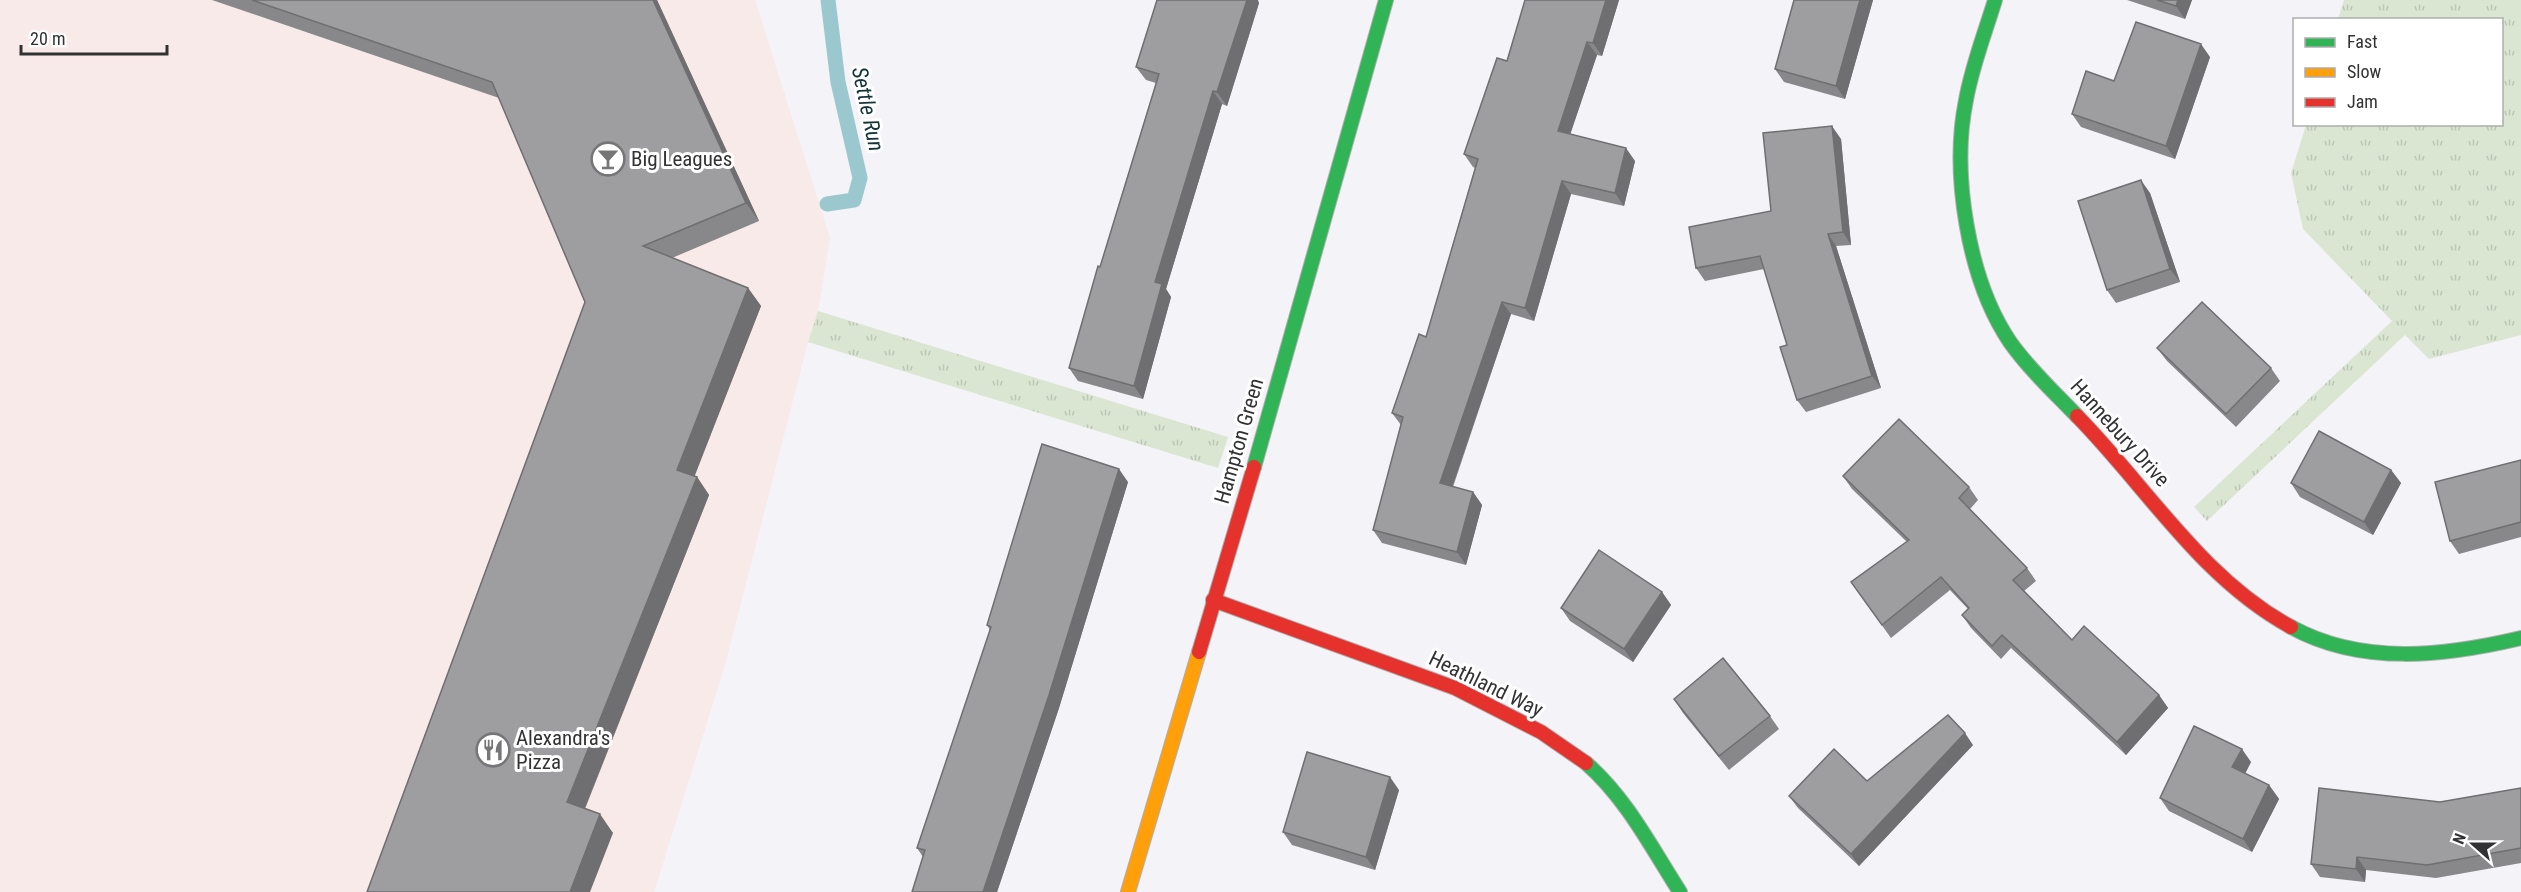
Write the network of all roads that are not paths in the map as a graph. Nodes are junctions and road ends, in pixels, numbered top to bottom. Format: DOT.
graph roads {
  1 [pos="1386,0"];
  2 [pos="1995,0"];
  3 [pos="1213,600"];
  4 [pos="2521,638"];
  5 [pos="1128,892"];
  6 [pos="1680,892"];
  1 -- 3 [label="street, Hampton Green"];
  2 -- 4 [label="street, Hannebury Drive"];
  3 -- 5 [label="street, Hampton Green"];
  3 -- 6 [label="street, Heathland Way"];
}
